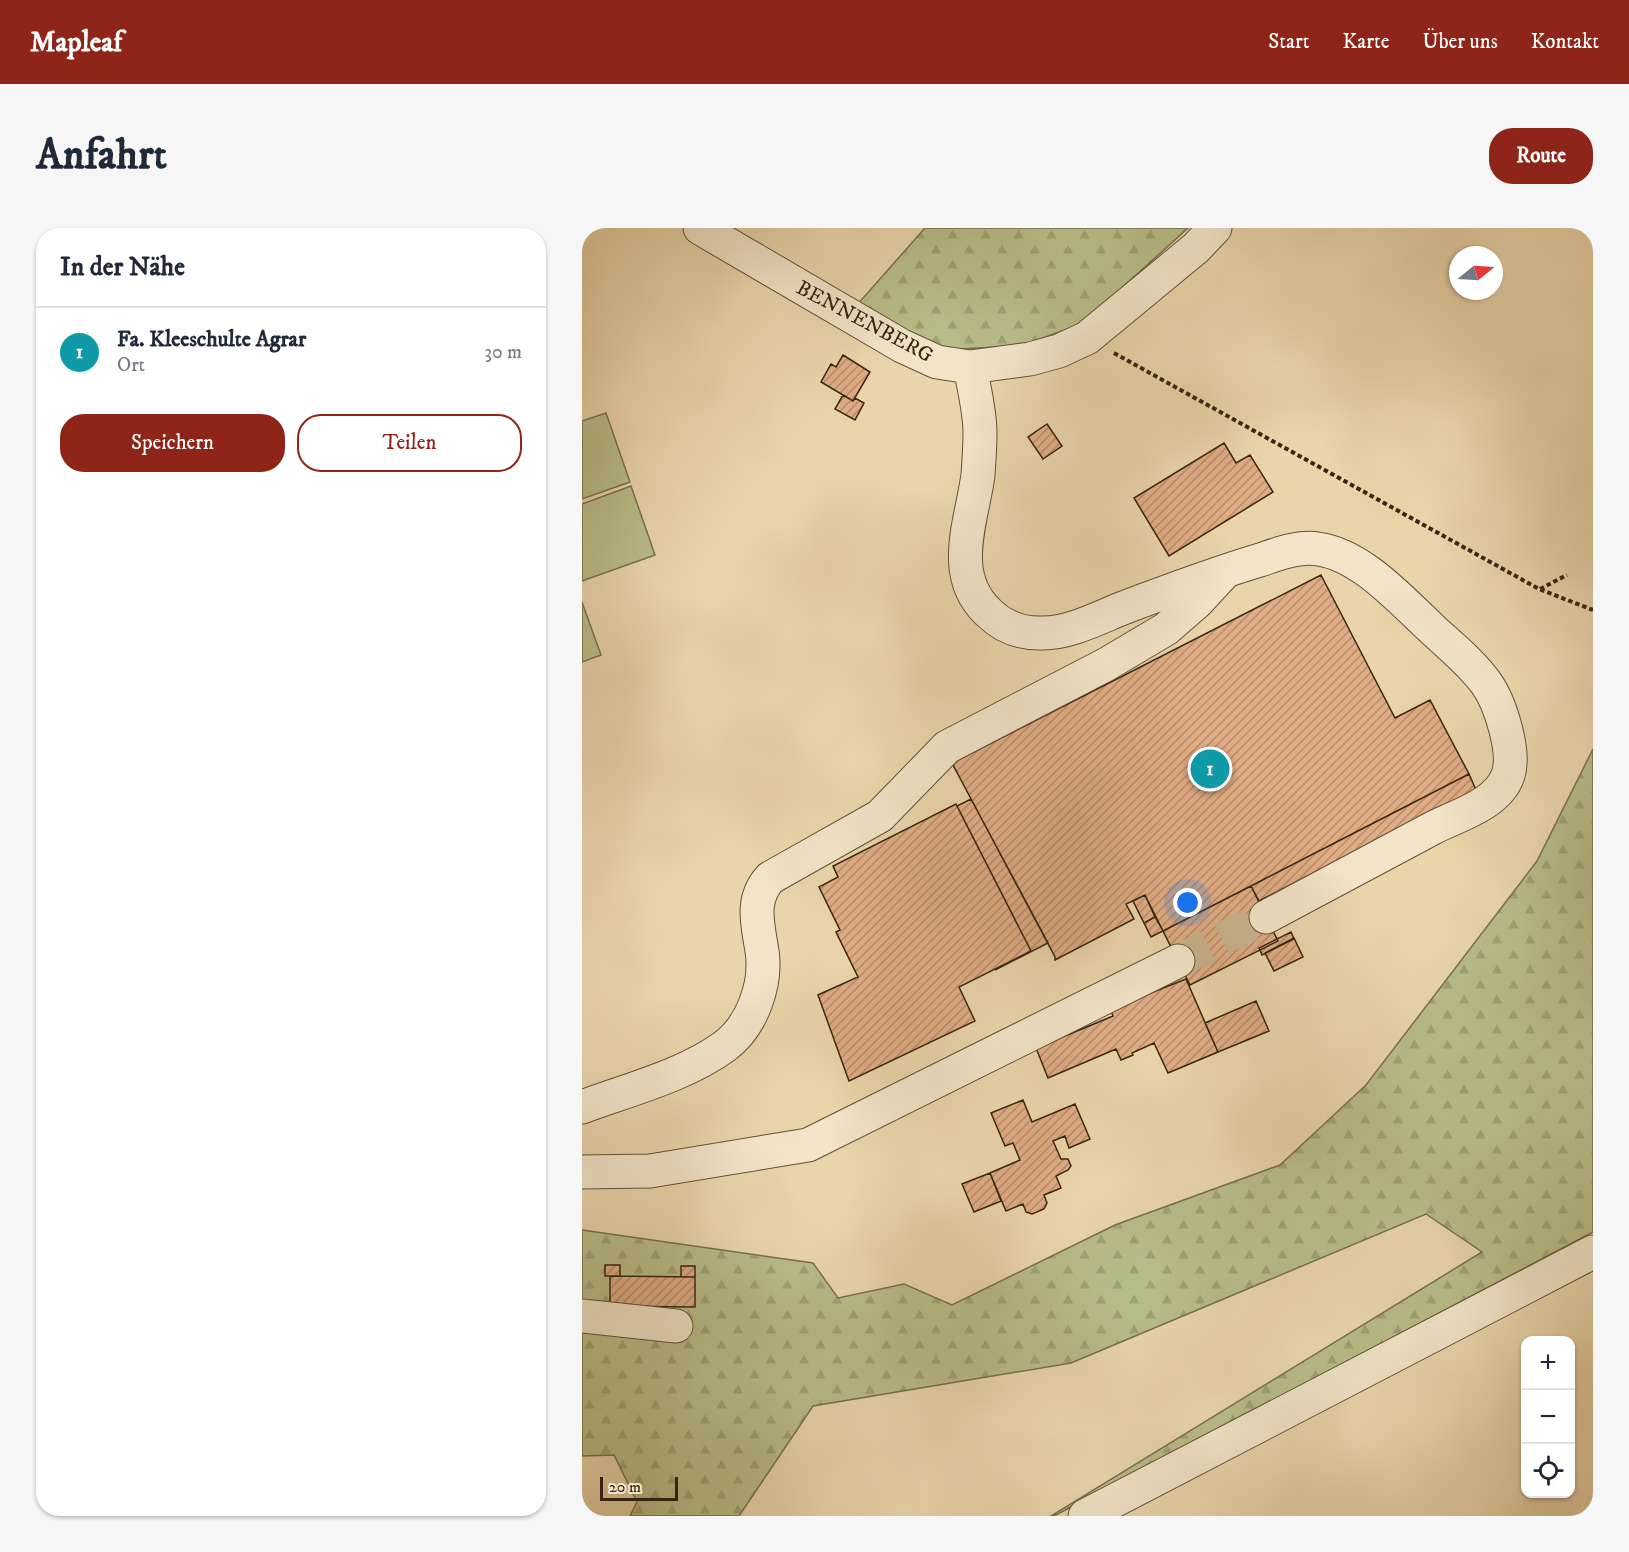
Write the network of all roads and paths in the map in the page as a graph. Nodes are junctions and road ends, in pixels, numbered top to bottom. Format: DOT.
graph roads {
  1 [pos="700,228"];
  2 [pos="1215,228"];
  3 [pos="1087,338"];
  4 [pos="970,367"];
  5 [pos="1227,570"];
  6 [pos="1567,575"];
  7 [pos="1539,589"];
  8 [pos="1593,610"];
  9 [pos="1266,917"];
  10 [pos="1178,961"];
  11 [pos="582,1107"];
  12 [pos="582,1172"];
  13 [pos="1593,1252"];
  14 [pos="582,1316"];
  15 [pos="676,1326"];
  16 [pos="1085,1516"];
  1 -- 4 [label="street, BENNENBERG"];
  2 -- 3 [label="street, BENNENBERG"];
  3 -- 4 [label="street, BENNENBERG"];
  3 -- 7 [label="path"];
  4 -- 5 [label="street"];
  5 -- 9 [label="street"];
  5 -- 11 [label="street"];
  6 -- 7 [label="path"];
  7 -- 8 [label="path"];
  10 -- 12 [label="street"];
  13 -- 16 [label="street"];
  14 -- 15 [label="street"];
}
